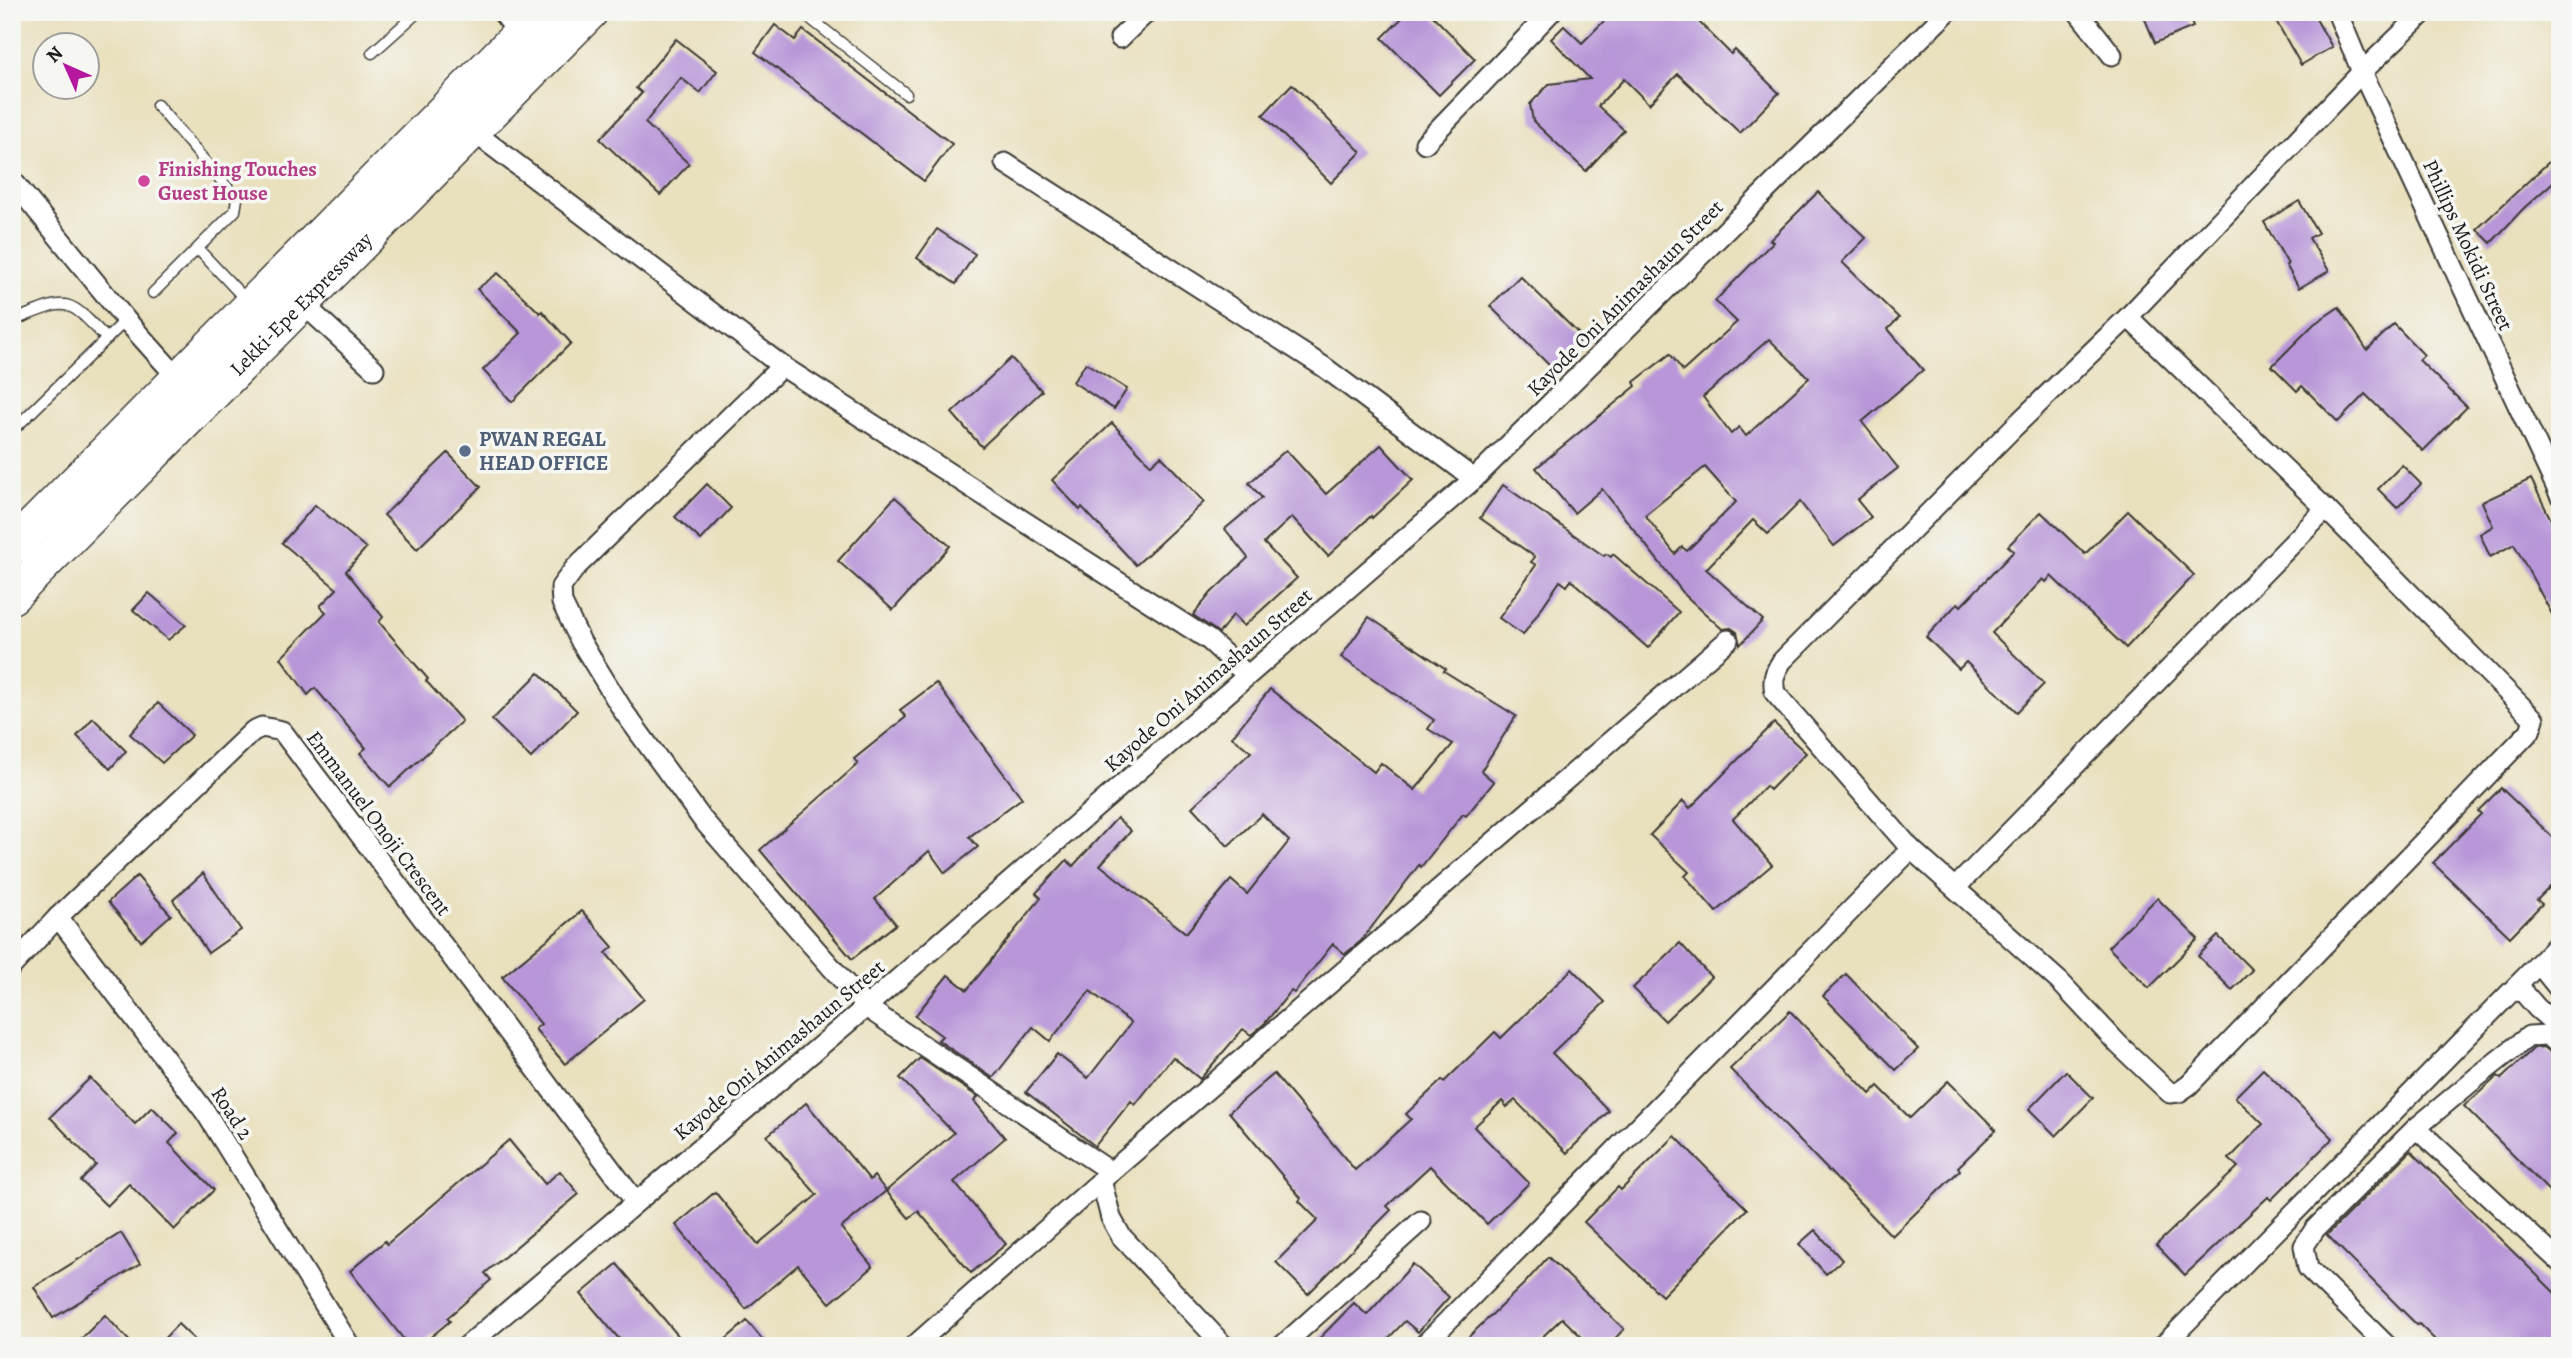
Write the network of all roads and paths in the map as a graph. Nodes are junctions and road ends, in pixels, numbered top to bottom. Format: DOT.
graph roads {
  1 [pos="418,12"];
  2 [pos="590,12"];
  3 [pos="802,12"];
  4 [pos="1147,12"];
  5 [pos="1551,12"];
  6 [pos="1947,12"];
  7 [pos="2078,12"];
  8 [pos="2337,12"];
  9 [pos="2424,12"];
  10 [pos="521,20"];
  11 [pos="1120,38"];
  12 [pos="372,53"];
  13 [pos="2112,55"];
  14 [pos="2362,72"];
  15 [pos="906,94"];
  16 [pos="157,105"];
  17 [pos="474,132"];
  18 [pos="1425,143"];
  19 [pos="1005,163"];
  20 [pos="12,180"];
  21 [pos="198,249"];
  22 [pos="153,293"];
  23 [pos="302,303"];
  24 [pos="251,305"];
  25 [pos="2128,317"];
  26 [pos="126,320"];
  27 [pos="12,321"];
  28 [pos="107,339"];
  29 [pos="782,366"];
  30 [pos="374,369"];
  31 [pos="178,378"];
  32 [pos="12,431"];
  33 [pos="1474,479"];
  34 [pos="2560,495"];
  35 [pos="2326,509"];
  36 [pos="12,547"];
  37 [pos="12,596"];
  38 [pos="1728,640"];
  39 [pos="1247,675"];
  40 [pos="1911,849"];
  41 [pos="1955,888"];
  42 [pos="58,917"];
  43 [pos="2560,942"];
  44 [pos="2539,964"];
  45 [pos="12,966"];
  46 [pos="2518,986"];
  47 [pos="2560,990"];
  48 [pos="866,1007"];
  49 [pos="2560,1028"];
  50 [pos="2560,1046"];
  51 [pos="2416,1128"];
  52 [pos="1106,1176"];
  53 [pos="635,1201"];
  54 [pos="1421,1222"];
  55 [pos="2560,1262"];
  56 [pos="350,1346"];
  57 [pos="467,1346"];
  58 [pos="915,1346"];
  59 [pos="1224,1346"];
  60 [pos="1282,1346"];
  61 [pos="1423,1346"];
  62 [pos="2163,1346"];
  63 [pos="2387,1346"];
  1 -- 12 [label="lane"];
  2 -- 17 [label="highway, Lekki-Epe Expressway"];
  3 -- 15 [label="lane"];
  4 -- 11 [label="street"];
  5 -- 18 [label="street"];
  6 -- 33 [label="street, Kayode Oni Animashaun Street"];
  7 -- 13 [label="street"];
  8 -- 14 [label="street, Phillips Mokidi Street"];
  9 -- 14 [label="street"];
  10 -- 24 [label="highway, Lekki-Epe Expressway"];
  14 -- 25 [label="street"];
  14 -- 34 [label="street, Phillips Mokidi Street"];
  16 -- 21 [label="lane"];
  17 -- 23 [label="highway, Lekki-Epe Expressway"];
  17 -- 29 [label="street"];
  19 -- 33 [label="street"];
  20 -- 26 [label="street"];
  21 -- 22 [label="lane"];
  21 -- 24 [label="lane"];
  23 -- 30 [label="street"];
  23 -- 37 [label="highway, Lekki-Epe Expressway"];
  24 -- 31 [label="highway, Lekki-Epe Expressway"];
  25 -- 35 [label="street"];
  25 -- 40 [label="street"];
  26 -- 28 [label="lane"];
  26 -- 31 [label="street"];
  27 -- 28 [label="lane"];
  28 -- 32 [label="lane"];
  29 -- 39 [label="street"];
  29 -- 48 [label="street"];
  31 -- 36 [label="highway, Lekki-Epe Expressway"];
  33 -- 39 [label="street, Kayode Oni Animashaun Street"];
  35 -- 41 [label="street"];
  35 -- 41 [label="street"];
  38 -- 52 [label="street"];
  39 -- 48 [label="street, Kayode Oni Animashaun Street"];
  40 -- 41 [label="street"];
  40 -- 61 [label="street"];
  42 -- 45 [label="street, Emmanuel Onoji Crescent"];
  42 -- 53 [label="street, Emmanuel Onoji Crescent"];
  42 -- 56 [label="street, Road 2"];
  43 -- 44 [label="street"];
  44 -- 46 [label="street"];
  44 -- 47 [label="street"];
  46 -- 49 [label="street"];
  46 -- 62 [label="street"];
  48 -- 52 [label="street"];
  48 -- 53 [label="street, Kayode Oni Animashaun Street"];
  50 -- 51 [label="street"];
  51 -- 55 [label="street"];
  51 -- 63 [label="street"];
  52 -- 58 [label="street"];
  52 -- 59 [label="street"];
  53 -- 57 [label="street, Kayode Oni Animashaun Street"];
  54 -- 60 [label="street"];
}
